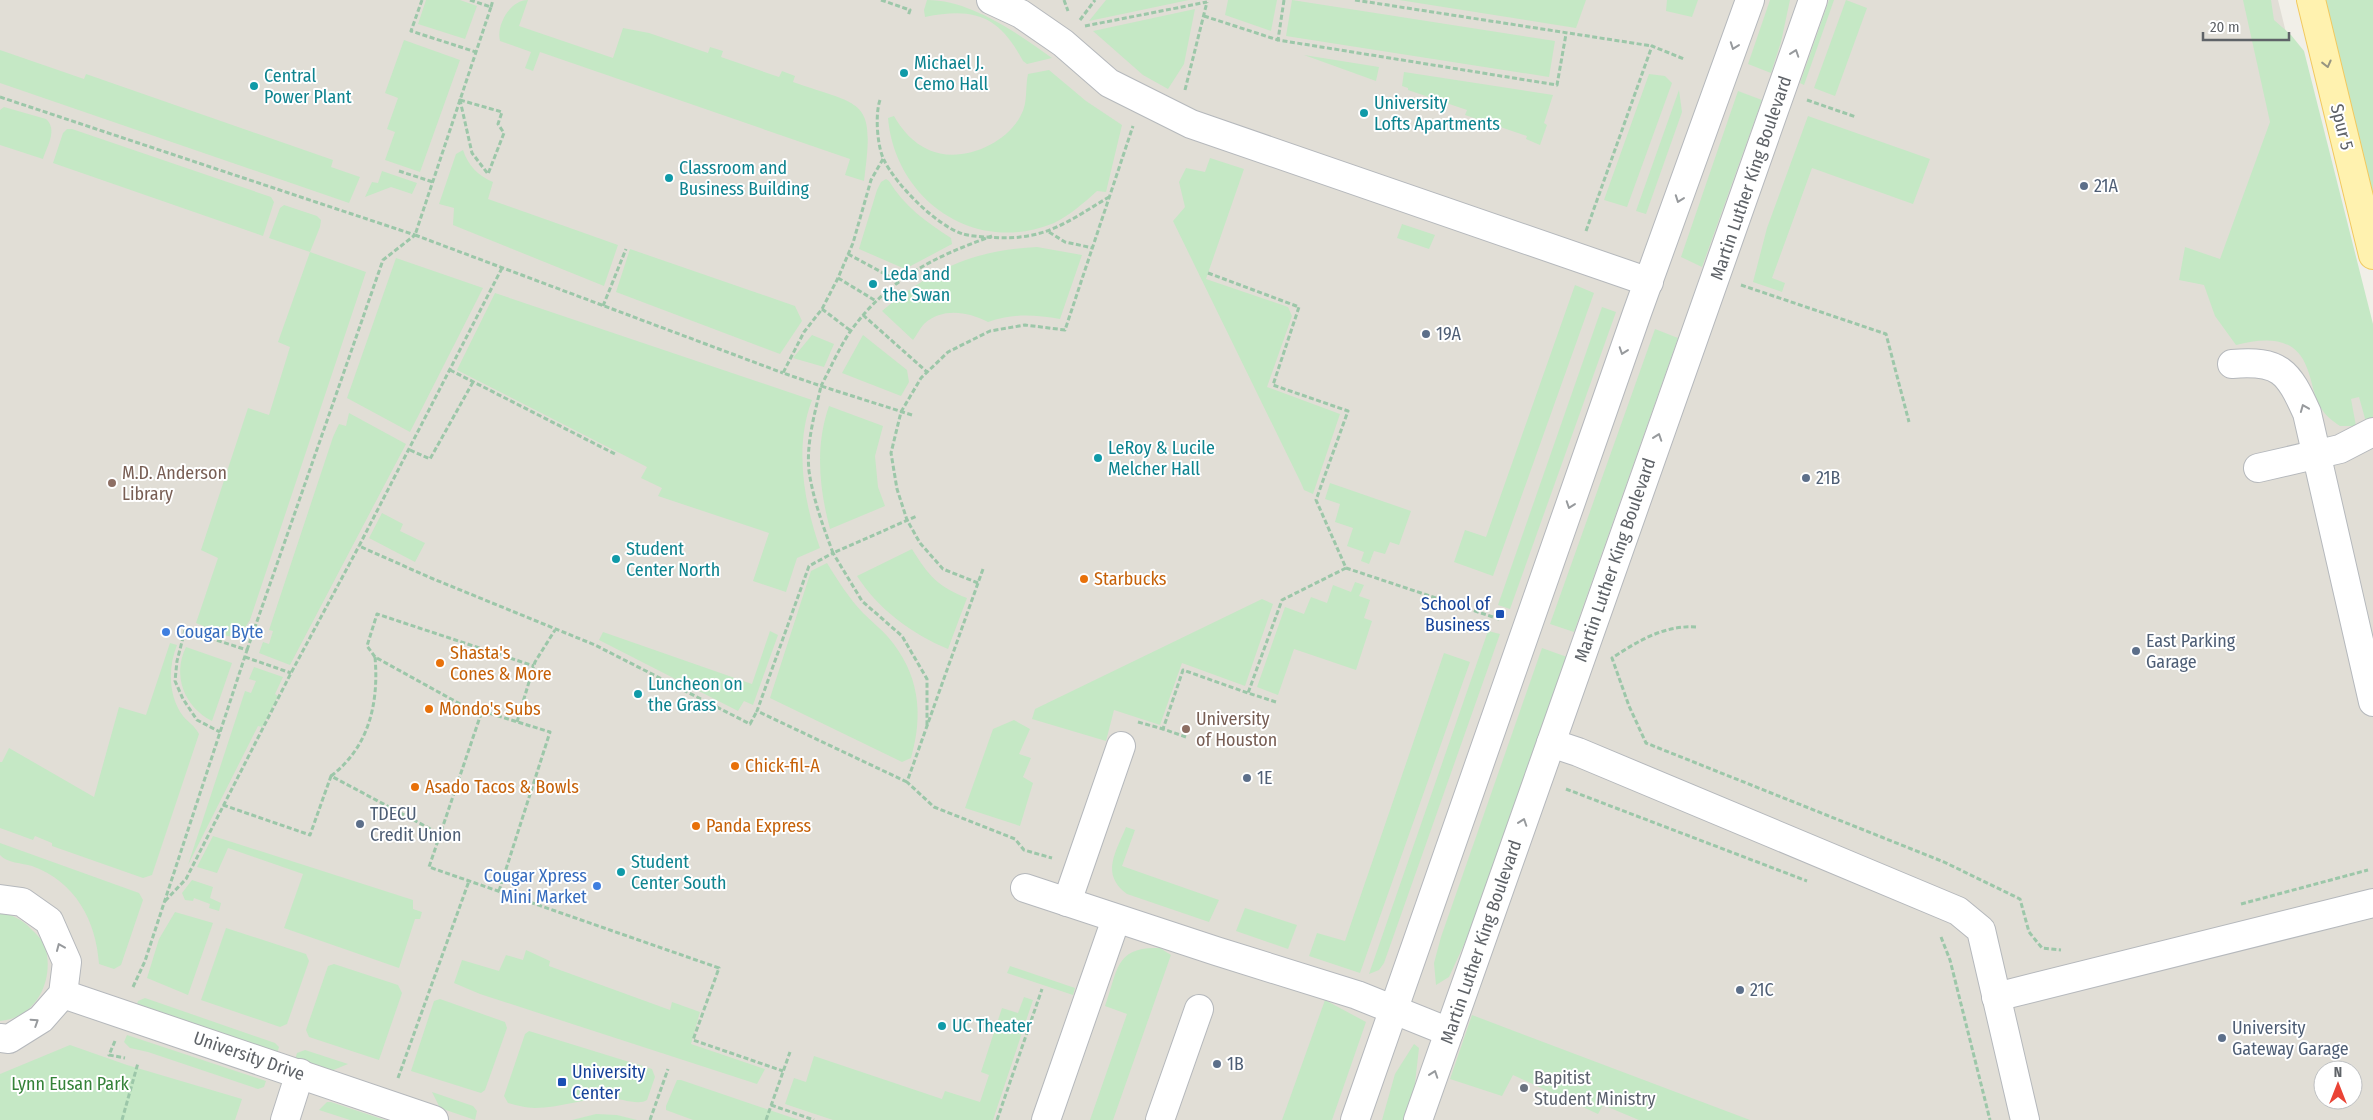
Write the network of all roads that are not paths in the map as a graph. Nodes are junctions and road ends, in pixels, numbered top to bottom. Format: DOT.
graph roads {
  1 [pos="991,0"];
  2 [pos="1750,0"];
  3 [pos="1814,0"];
  4 [pos="2311,0"];
  5 [pos="2373,255"];
  6 [pos="1649,282"];
  7 [pos="2232,364"];
  8 [pos="2373,432"];
  9 [pos="2373,450"];
  10 [pos="2328,452"];
  11 [pos="2258,468"];
  12 [pos="2373,702"];
  13 [pos="1551,743"];
  14 [pos="1121,746"];
  15 [pos="1025,888"];
  16 [pos="0,899"];
  17 [pos="1067,902"];
  18 [pos="2373,903"];
  19 [pos="1116,919"];
  20 [pos="63,994"];
  21 [pos="1996,996"];
  22 [pos="1199,1008"];
  23 [pos="1394,1010"];
  24 [pos="1449,1032"];
  25 [pos="0,1038"];
  26 [pos="300,1073"];
  27 [pos="1052,1118"];
  28 [pos="285,1120"];
  29 [pos="434,1120"];
  30 [pos="1160,1120"];
  31 [pos="1355,1120"];
  32 [pos="1418,1120"];
  33 [pos="2025,1120"];
  1 -- 6 [label="street"];
  2 -- 6 [label="street, one-way"];
  13 -- 3 [label="street, Martin Luther King Boulevard, one-way"];
  4 -- 5 [label="main road, Spur 5, one-way"];
  6 -- 23 [label="street, one-way"];
  10 -- 7 [label="street, one-way"];
  8 -- 10 [label="street"];
  9 -- 10 [label="street"];
  10 -- 11 [label="street"];
  10 -- 12 [label="street"];
  13 -- 21 [label="street"];
  24 -- 13 [label="street, Martin Luther King Boulevard, one-way"];
  14 -- 17 [label="street"];
  15 -- 17 [label="street"];
  20 -- 16 [label="street, one-way"];
  17 -- 19 [label="street"];
  18 -- 21 [label="street"];
  19 -- 23 [label="street"];
  19 -- 27 [label="street"];
  25 -- 20 [label="street, one-way"];
  20 -- 26 [label="street, University Drive"];
  21 -- 33 [label="street"];
  22 -- 30 [label="street"];
  23 -- 24 [label="street"];
  23 -- 31 [label="street"];
  32 -- 24 [label="street, Martin Luther King Boulevard, one-way"];
  26 -- 28 [label="street"];
  26 -- 29 [label="street, University Drive"];
}
